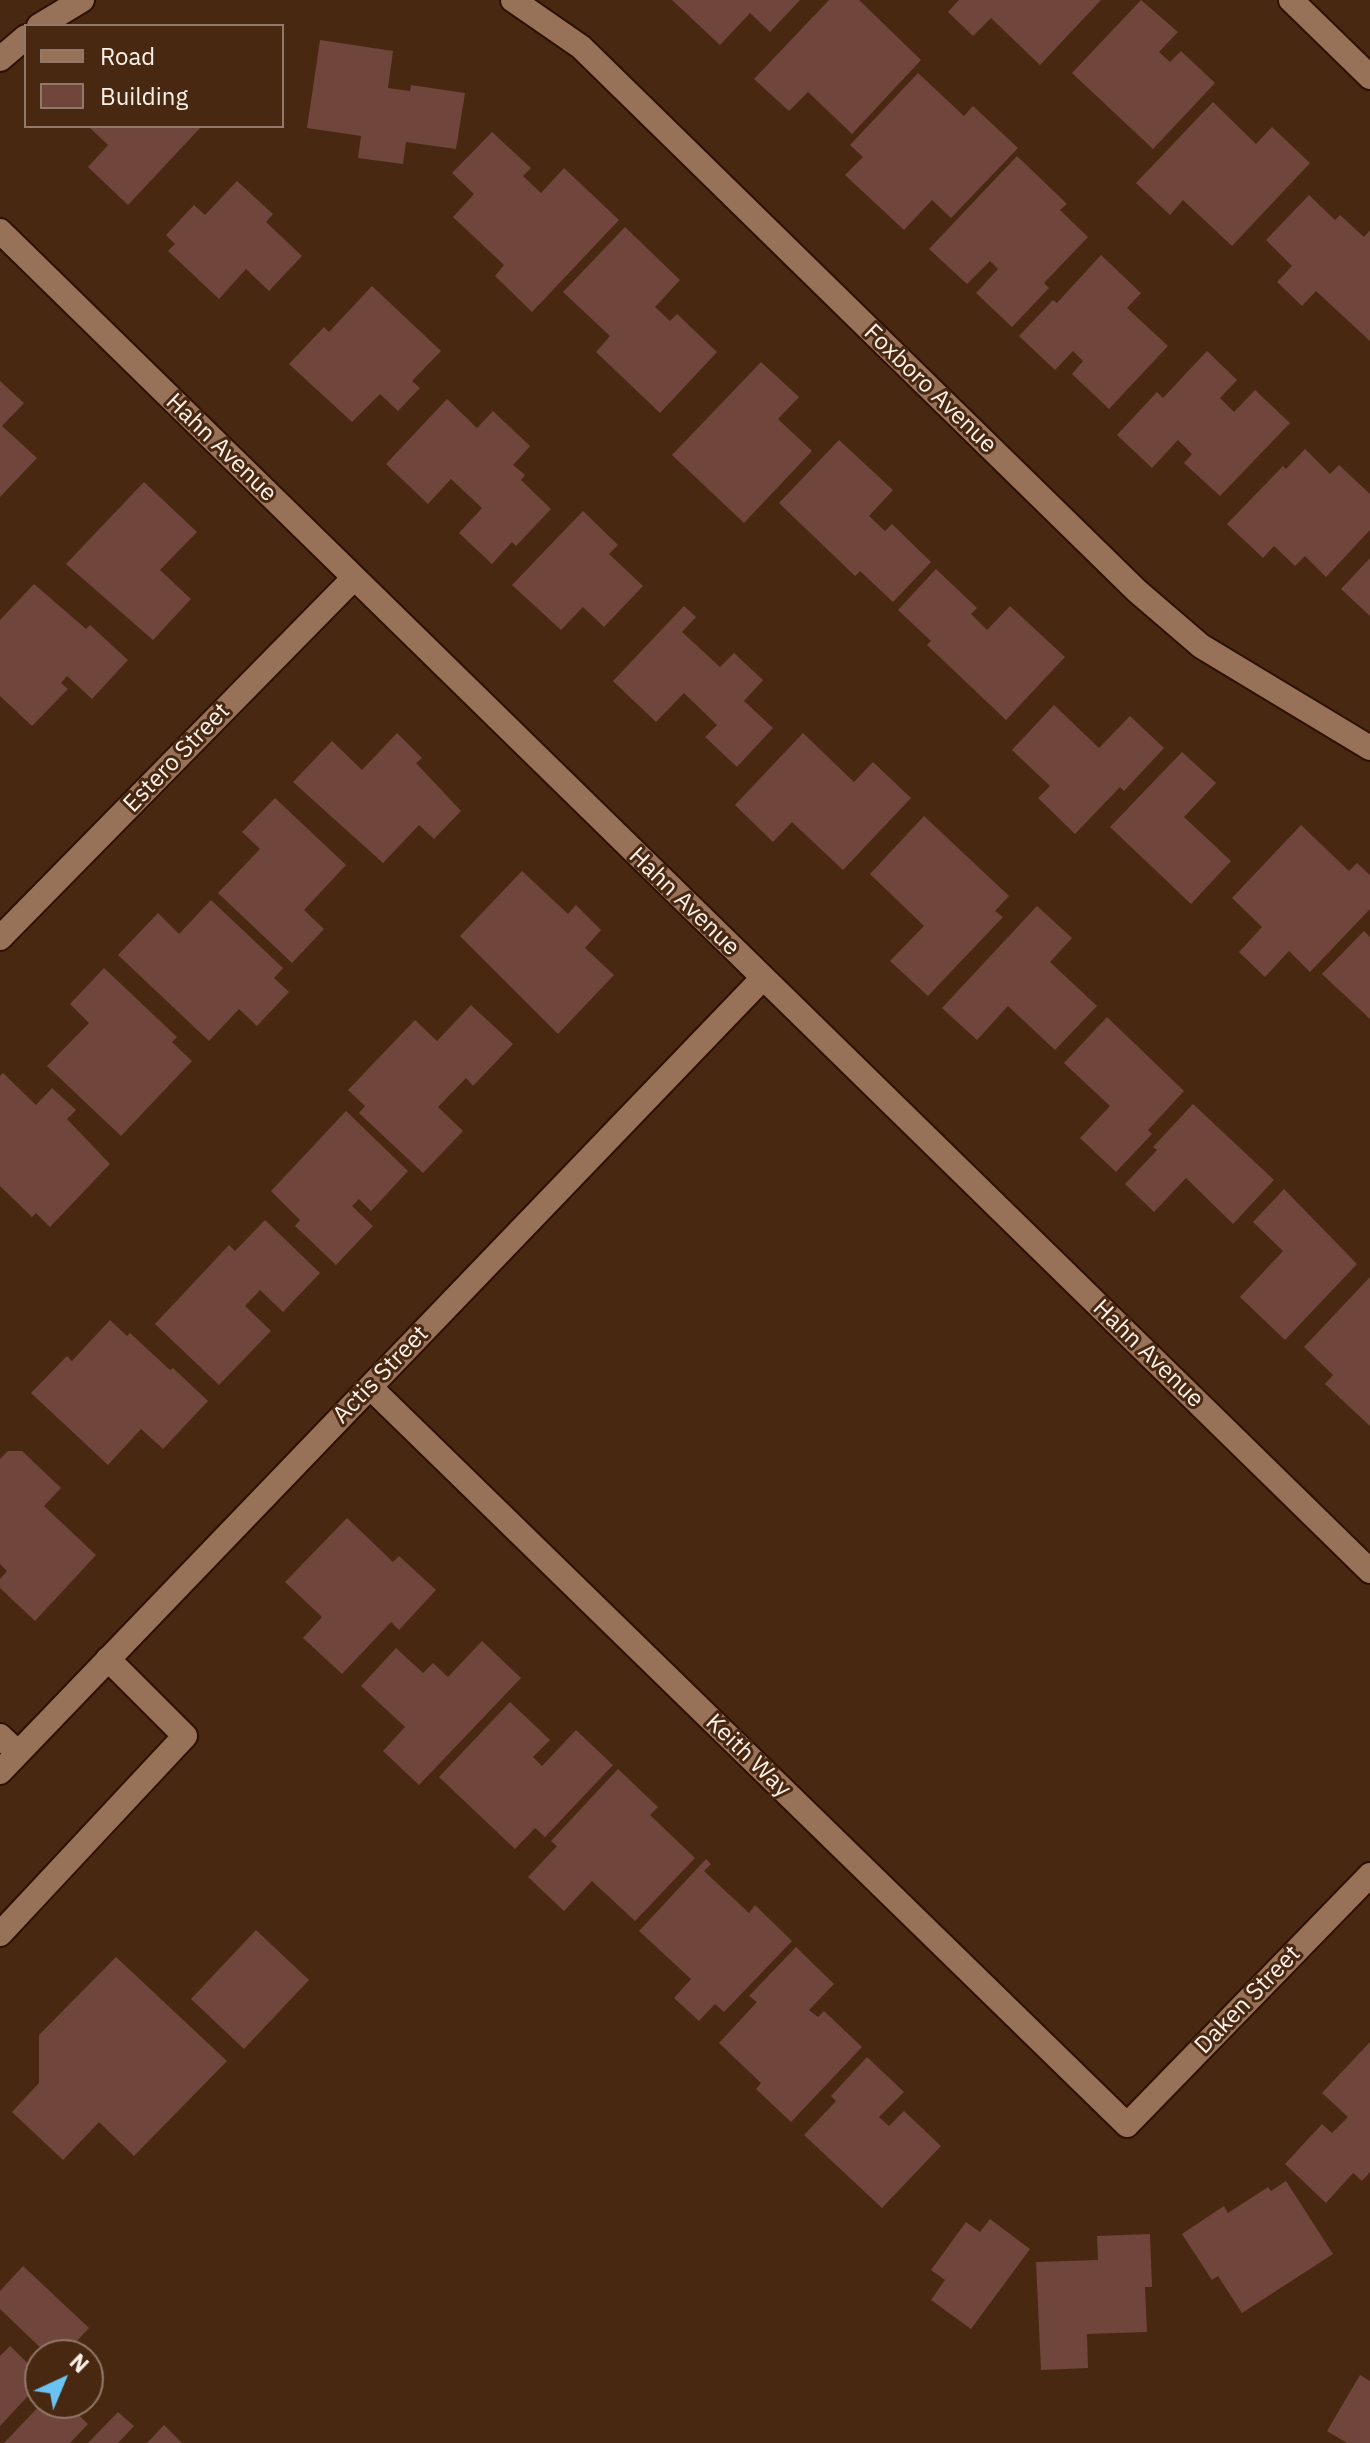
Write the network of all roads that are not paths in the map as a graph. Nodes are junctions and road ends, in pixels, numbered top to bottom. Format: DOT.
graph roads {
  1 [pos="82,0"];
  2 [pos="513,0"];
  3 [pos="1291,0"];
  4 [pos="42,24"];
  5 [pos="24,39"];
  6 [pos="0,59"];
  7 [pos="1370,77"];
  8 [pos="0,231"];
  9 [pos="354,578"];
  10 [pos="1370,748"];
  11 [pos="0,938"];
  12 [pos="762,979"];
  13 [pos="370,1387"];
  14 [pos="1370,1571"];
  15 [pos="108,1659"];
  16 [pos="0,1736"];
  17 [pos="18,1753"];
  18 [pos="0,1772"];
  19 [pos="1370,1875"];
  20 [pos="0,1934"];
  21 [pos="1127,2125"];
  1 -- 4 [label="street"];
  2 -- 10 [label="street, Foxboro Avenue"];
  3 -- 7 [label="street"];
  5 -- 6 [label="street"];
  8 -- 9 [label="street, Hahn Avenue"];
  9 -- 11 [label="street, Estero Street"];
  9 -- 12 [label="street, Hahn Avenue"];
  12 -- 13 [label="street, Actis Street"];
  12 -- 14 [label="street, Hahn Avenue"];
  13 -- 15 [label="street, Actis Street"];
  13 -- 21 [label="street, Keith Way"];
  15 -- 17 [label="street, Actis Street"];
  15 -- 20 [label="street"];
  16 -- 17 [label="street"];
  17 -- 18 [label="street, Actis Street"];
  19 -- 21 [label="street, Daken Street"];
}
